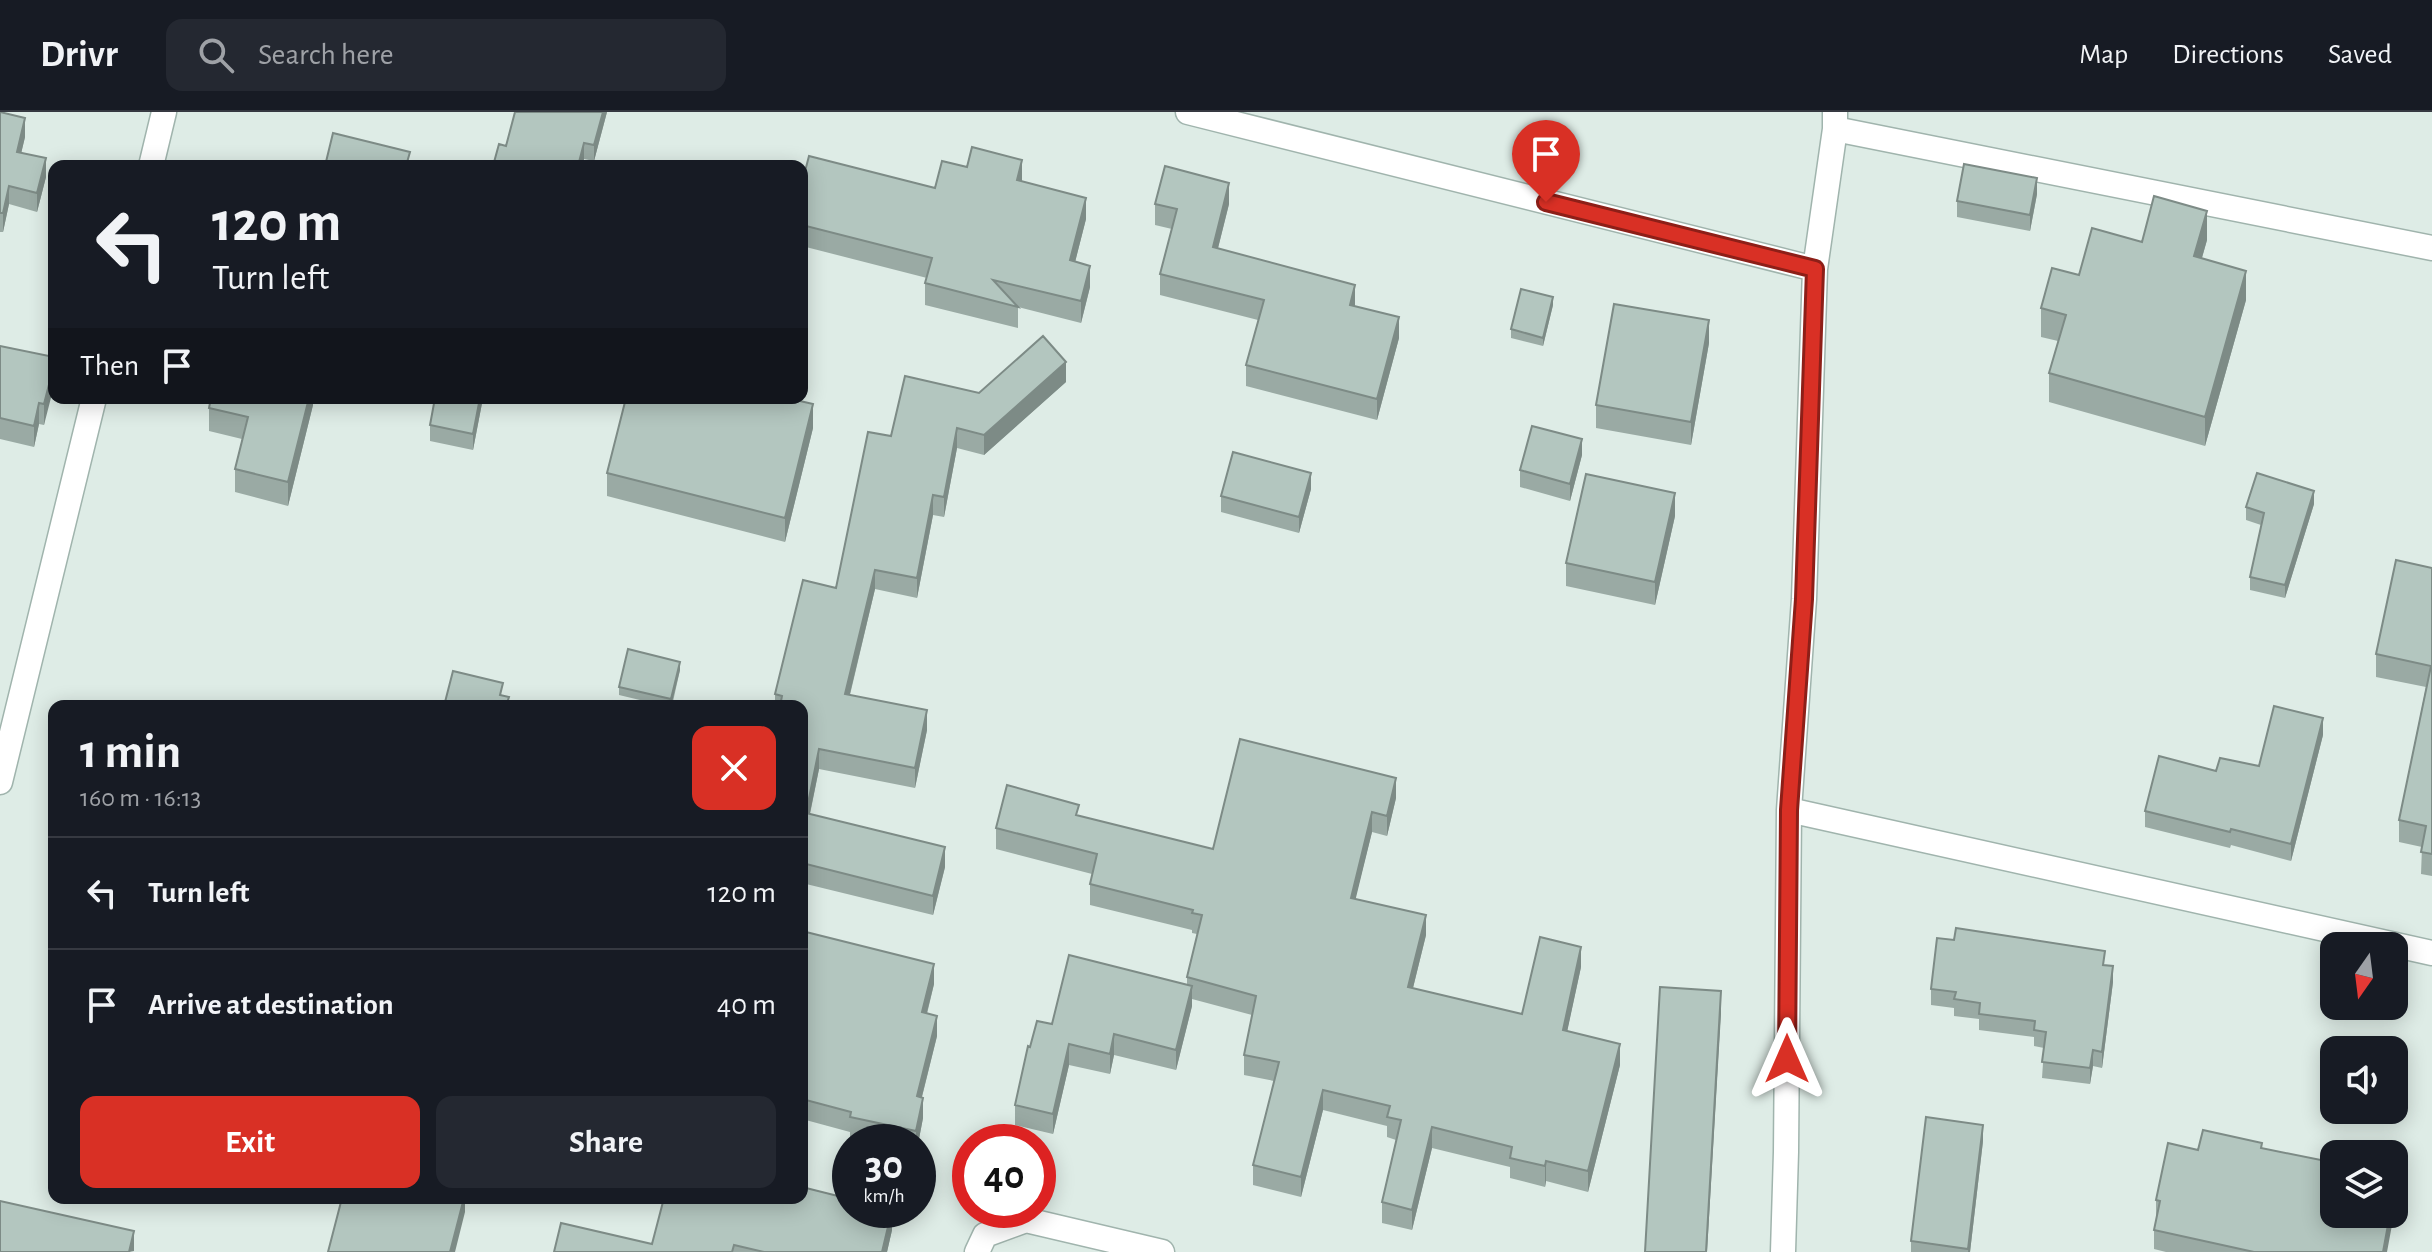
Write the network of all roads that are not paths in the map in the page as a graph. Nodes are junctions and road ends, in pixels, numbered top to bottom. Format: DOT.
graph roads {
  1 [pos="164,112"];
  2 [pos="1188,112"];
  3 [pos="1835,120"];
  4 [pos="152,160"];
  5 [pos="2432,248"];
  6 [pos="1815,269"];
  7 [pos="93,404"];
  8 [pos="1,778"];
  9 [pos="1789,810"];
  10 [pos="2432,953"];
  11 [pos="977,1252"];
  12 [pos="1162,1252"];
  13 [pos="1783,1252"];
  1 -- 4 [label="street"];
  2 -- 6 [label="street"];
  3 -- 5 [label="street"];
  3 -- 6 [label="street"];
  6 -- 9 [label="street"];
  7 -- 8 [label="street"];
  9 -- 10 [label="street"];
  9 -- 13 [label="street"];
  11 -- 12 [label="street"];
}
